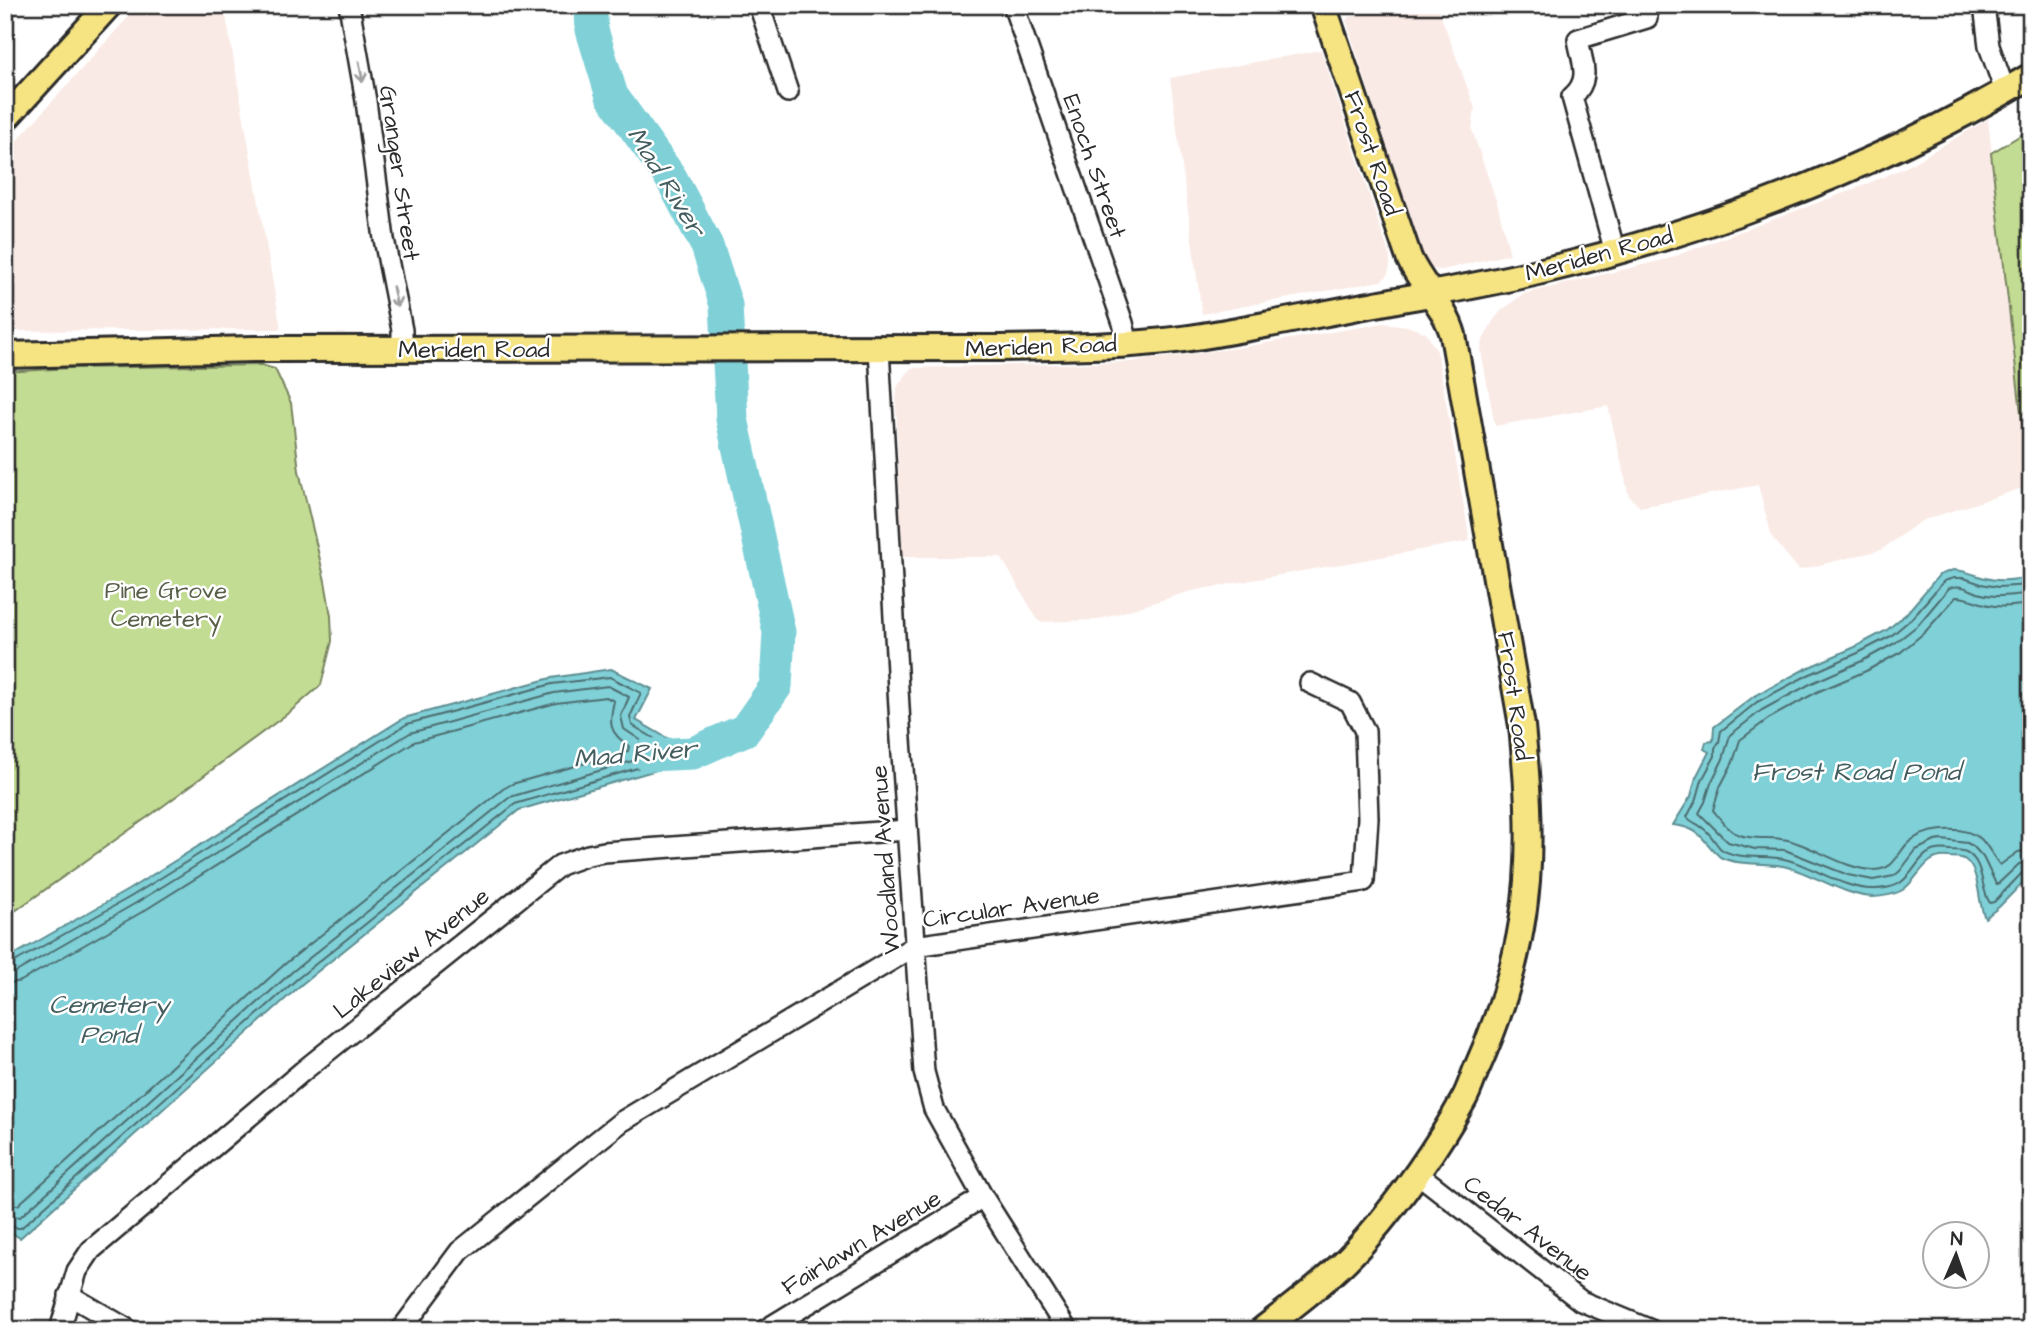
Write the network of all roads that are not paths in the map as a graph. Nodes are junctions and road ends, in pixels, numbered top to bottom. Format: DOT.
graph roads {
  1 [pos="349,5"];
  2 [pos="759,5"];
  3 [pos="1013,5"];
  4 [pos="1323,5"];
  5 [pos="1984,5"];
  6 [pos="103,7"];
  7 [pos="1647,18"];
  8 [pos="2031,76"];
  9 [pos="2005,91"];
  10 [pos="788,92"];
  11 [pos="5,118"];
  12 [pos="1615,252"];
  13 [pos="1430,294"];
  14 [pos="1128,344"];
  15 [pos="402,349"];
  16 [pos="879,349"];
  17 [pos="5,355"];
  18 [pos="1310,683"];
  19 [pos="907,830"];
  20 [pos="915,946"];
  21 [pos="1417,1173"];
  22 [pos="983,1197"];
  23 [pos="69,1295"];
  24 [pos="60,1330"];
  25 [pos="129,1330"];
  26 [pos="401,1330"];
  27 [pos="765,1330"];
  28 [pos="1067,1330"];
  29 [pos="1262,1330"];
  30 [pos="1651,1330"];
  1 -- 15 [label="street, Granger Street, one-way"];
  2 -- 10 [label="street"];
  3 -- 14 [label="street, Enoch Street"];
  4 -- 13 [label="main road, Frost Road"];
  5 -- 9 [label="street"];
  6 -- 11 [label="main road"];
  7 -- 12 [label="street"];
  8 -- 9 [label="main road, Meriden Road"];
  9 -- 12 [label="main road, Meriden Road"];
  12 -- 13 [label="main road, Meriden Road"];
  13 -- 14 [label="main road, Meriden Road"];
  13 -- 21 [label="main road, Frost Road"];
  14 -- 16 [label="main road, Meriden Road"];
  15 -- 16 [label="main road, Meriden Road"];
  15 -- 17 [label="main road, Meriden Road"];
  16 -- 19 [label="street, Woodland Avenue"];
  18 -- 20 [label="street, Circular Avenue"];
  19 -- 20 [label="street, Woodland Avenue"];
  19 -- 23 [label="street, Lakeview Avenue"];
  20 -- 22 [label="street, Woodland Avenue"];
  20 -- 26 [label="street, Circular Avenue"];
  21 -- 29 [label="main road, Frost Road"];
  21 -- 30 [label="street, Cedar Avenue"];
  22 -- 27 [label="street, Fairlawn Avenue"];
  22 -- 28 [label="street, Woodland Avenue"];
  23 -- 24 [label="street, Lakeview Avenue"];
  23 -- 25 [label="street"];
}
